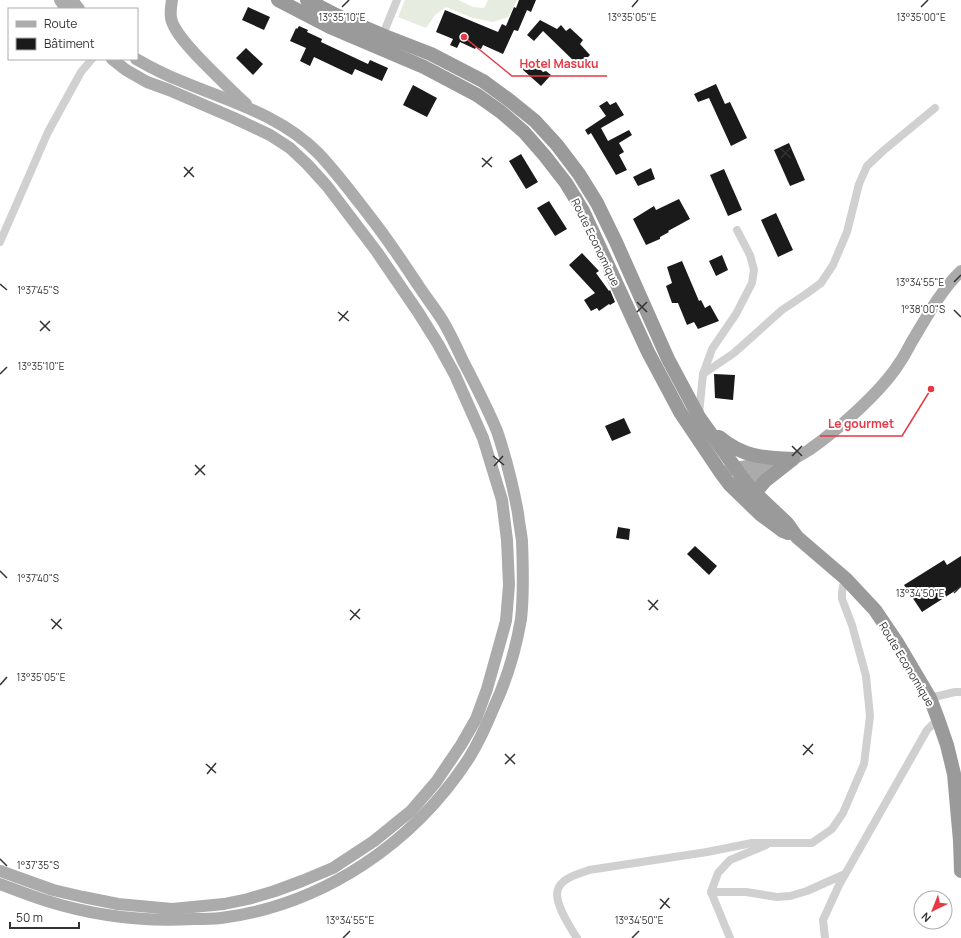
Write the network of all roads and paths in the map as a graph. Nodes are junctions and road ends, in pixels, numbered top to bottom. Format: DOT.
graph roads {
  1 [pos="72,0"];
  2 [pos="172,0"];
  3 [pos="278,0"];
  4 [pos="307,0"];
  5 [pos="397,0"];
  6 [pos="78,8"];
  7 [pos="380,41"];
  8 [pos="91,60"];
  9 [pos="113,60"];
  10 [pos="138,60"];
  11 [pos="935,108"];
  12 [pos="278,123"];
  13 [pos="737,230"];
  14 [pos="0,242"];
  15 [pos="961,271"];
  16 [pos="661,344"];
  17 [pos="648,352"];
  18 [pos="703,374"];
  19 [pos="701,419"];
  20 [pos="793,459"];
  21 [pos="736,468"];
  22 [pos="721,473"];
  23 [pos="744,480"];
  24 [pos="730,485"];
  25 [pos="755,493"];
  26 [pos="797,537"];
  27 [pos="846,579"];
  28 [pos="961,692"];
  29 [pos="930,698"];
  30 [pos="938,719"];
  31 [pos="770,843"];
  32 [pos="0,871"];
  33 [pos="961,871"];
  34 [pos="845,874"];
  35 [pos="0,884"];
  36 [pos="711,892"];
  37 [pos="577,938"];
  38 [pos="730,938"];
  39 [pos="825,938"];
  1 -- 6 [label="main road"];
  2 -- 12 [label="main road"];
  3 -- 7 [label="highway, Route Economique"];
  4 -- 7 [label="highway, Route Economique"];
  5 -- 7 [label="street"];
  7 -- 16 [label="highway, Route Economique"];
  7 -- 17 [label="highway, Route Economique"];
  8 -- 14 [label="street"];
  9 -- 32 [label="main road"];
  10 -- 12 [label="main road"];
  11 -- 18 [label="street"];
  12 -- 35 [label="main road"];
  13 -- 18 [label="street"];
  15 -- 20 [label="main road"];
  16 -- 17 [label="highway"];
  16 -- 19 [label="highway, Route Economique"];
  17 -- 22 [label="highway, Route Economique"];
  18 -- 19 [label="street"];
  19 -- 20 [label="highway"];
  19 -- 21 [label="highway, Route Economique"];
  20 -- 21 [label="main road"];
  20 -- 23 [label="main road"];
  20 -- 25 [label="highway"];
  21 -- 22 [label="main road"];
  21 -- 23 [label="highway, Route Economique"];
  22 -- 24 [label="highway, Route Economique"];
  23 -- 24 [label="main road"];
  23 -- 25 [label="highway, Route Economique"];
  24 -- 26 [label="highway, Route Economique"];
  25 -- 26 [label="highway, Route Economique"];
  26 -- 27 [label="highway, Route Economique"];
  27 -- 29 [label="highway, Route Economique"];
  27 -- 31 [label="street"];
  28 -- 29 [label="street"];
  29 -- 30 [label="highway, Route Economique"];
  30 -- 33 [label="highway, Route Economique"];
  30 -- 34 [label="street"];
  31 -- 36 [label="street"];
  31 -- 37 [label="street"];
  34 -- 36 [label="street"];
  34 -- 39 [label="street"];
  36 -- 38 [label="street"];
}
